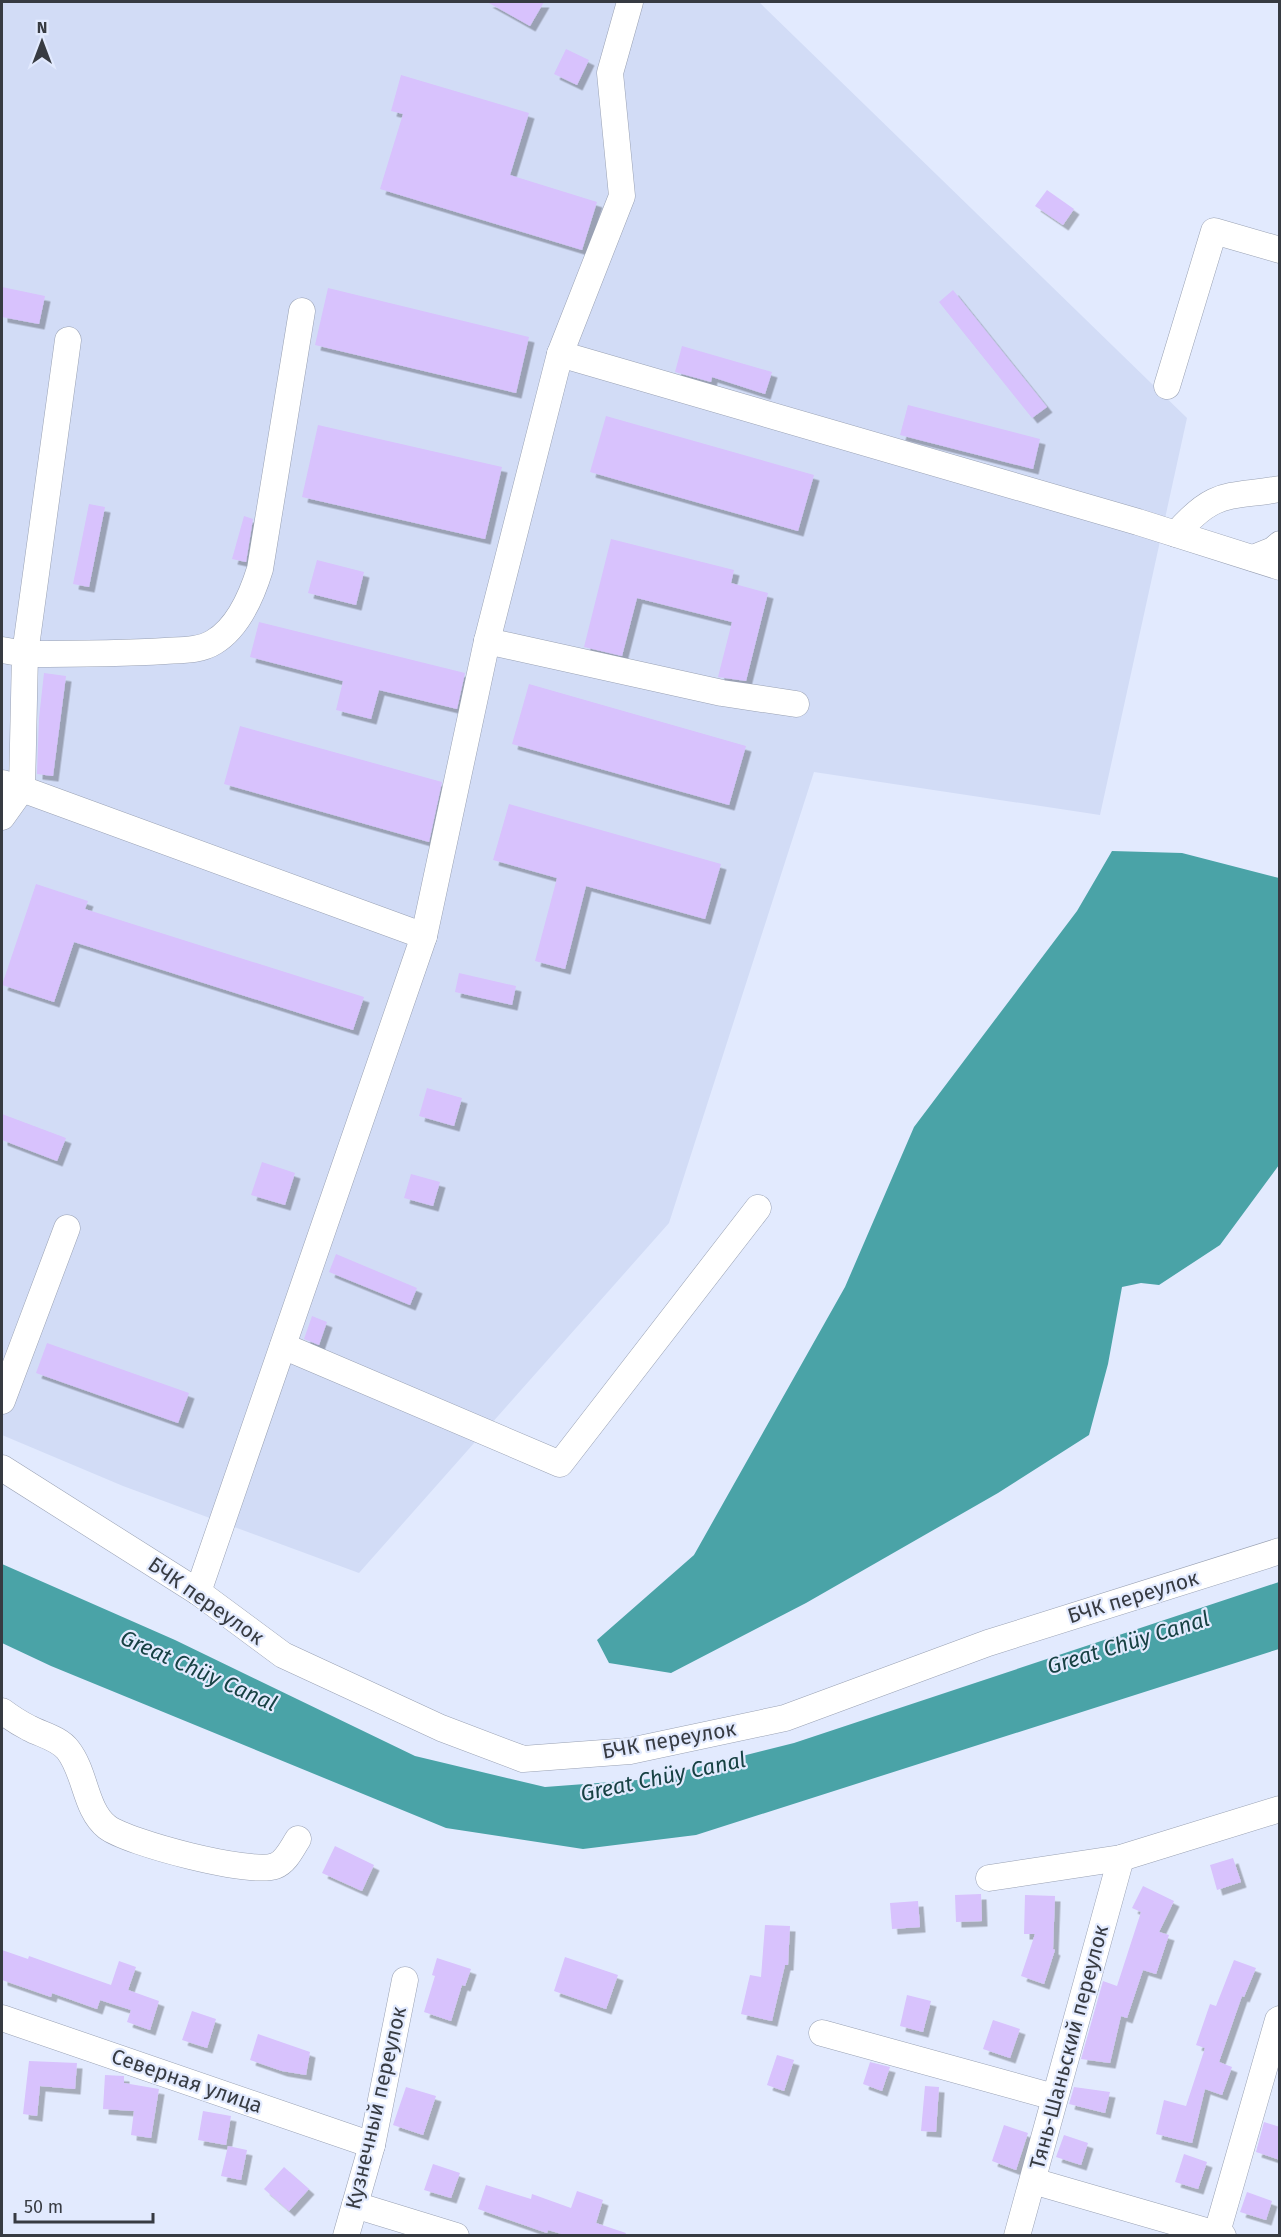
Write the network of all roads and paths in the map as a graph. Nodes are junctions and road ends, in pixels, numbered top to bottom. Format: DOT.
graph roads {
  1 [pos="630,2"];
  2 [pos="1280,250"];
  3 [pos="302,311"];
  4 [pos="68,340"];
  5 [pos="560,354"];
  6 [pos="1167,386"];
  7 [pos="1280,489"];
  8 [pos="1176,534"];
  9 [pos="1280,544"];
  10 [pos="1253,558"];
  11 [pos="1280,567"];
  12 [pos="486,641"];
  13 [pos="13,652"];
  14 [pos="796,704"];
  15 [pos="12,786"];
  16 [pos="2,817"];
  17 [pos="424,936"];
  18 [pos="758,1208"];
  19 [pos="67,1228"];
  20 [pos="283,1346"];
  21 [pos="2,1401"];
  22 [pos="2,1468"];
  23 [pos="1280,1551"];
  24 [pos="198,1592"];
  25 [pos="2,1711"];
  26 [pos="1280,1809"];
  27 [pos="298,1839"];
  28 [pos="1121,1858"];
  29 [pos="989,1878"];
  30 [pos="405,1980"];
  31 [pos="2,2018"];
  32 [pos="1280,2019"];
  33 [pos="822,2033"];
  34 [pos="1054,2097"];
  35 [pos="372,2145"];
  36 [pos="1033,2181"];
  37 [pos="356,2205"];
  38 [pos="346,2235"];
  39 [pos="456,2235"];
  40 [pos="1017,2235"];
  41 [pos="1218,2235"];
  1 -- 5 [label="street"];
  2 -- 6 [label="street"];
  3 -- 13 [label="street"];
  4 -- 13 [label="street"];
  5 -- 8 [label="street"];
  5 -- 12 [label="street"];
  7 -- 8 [label="street"];
  8 -- 10 [label="street"];
  9 -- 10 [label="street"];
  10 -- 11 [label="street"];
  12 -- 14 [label="street"];
  12 -- 17 [label="street"];
  13 -- 15 [label="street"];
  15 -- 16 [label="street"];
  15 -- 17 [label="street"];
  17 -- 20 [label="street"];
  18 -- 20 [label="street"];
  19 -- 21 [label="street"];
  20 -- 24 [label="street"];
  22 -- 24 [label="street, БЧК переулок"];
  23 -- 24 [label="street, БЧК переулок"];
  25 -- 27 [label="street"];
  26 -- 28 [label="street"];
  28 -- 29 [label="street"];
  28 -- 34 [label="street, Тянь-Шаньский переулок"];
  30 -- 35 [label="street, Кузнечный переулок"];
  31 -- 35 [label="street, Северная улица"];
  32 -- 41 [label="street"];
  33 -- 34 [label="street"];
  34 -- 36 [label="street, Тянь-Шаньский переулок"];
  35 -- 37 [label="street, Кузнечный переулок"];
  36 -- 40 [label="street, Тянь-Шаньский переулок"];
  36 -- 41 [label="street"];
  37 -- 38 [label="street, Кузнечный переулок"];
  37 -- 39 [label="street"];
}
